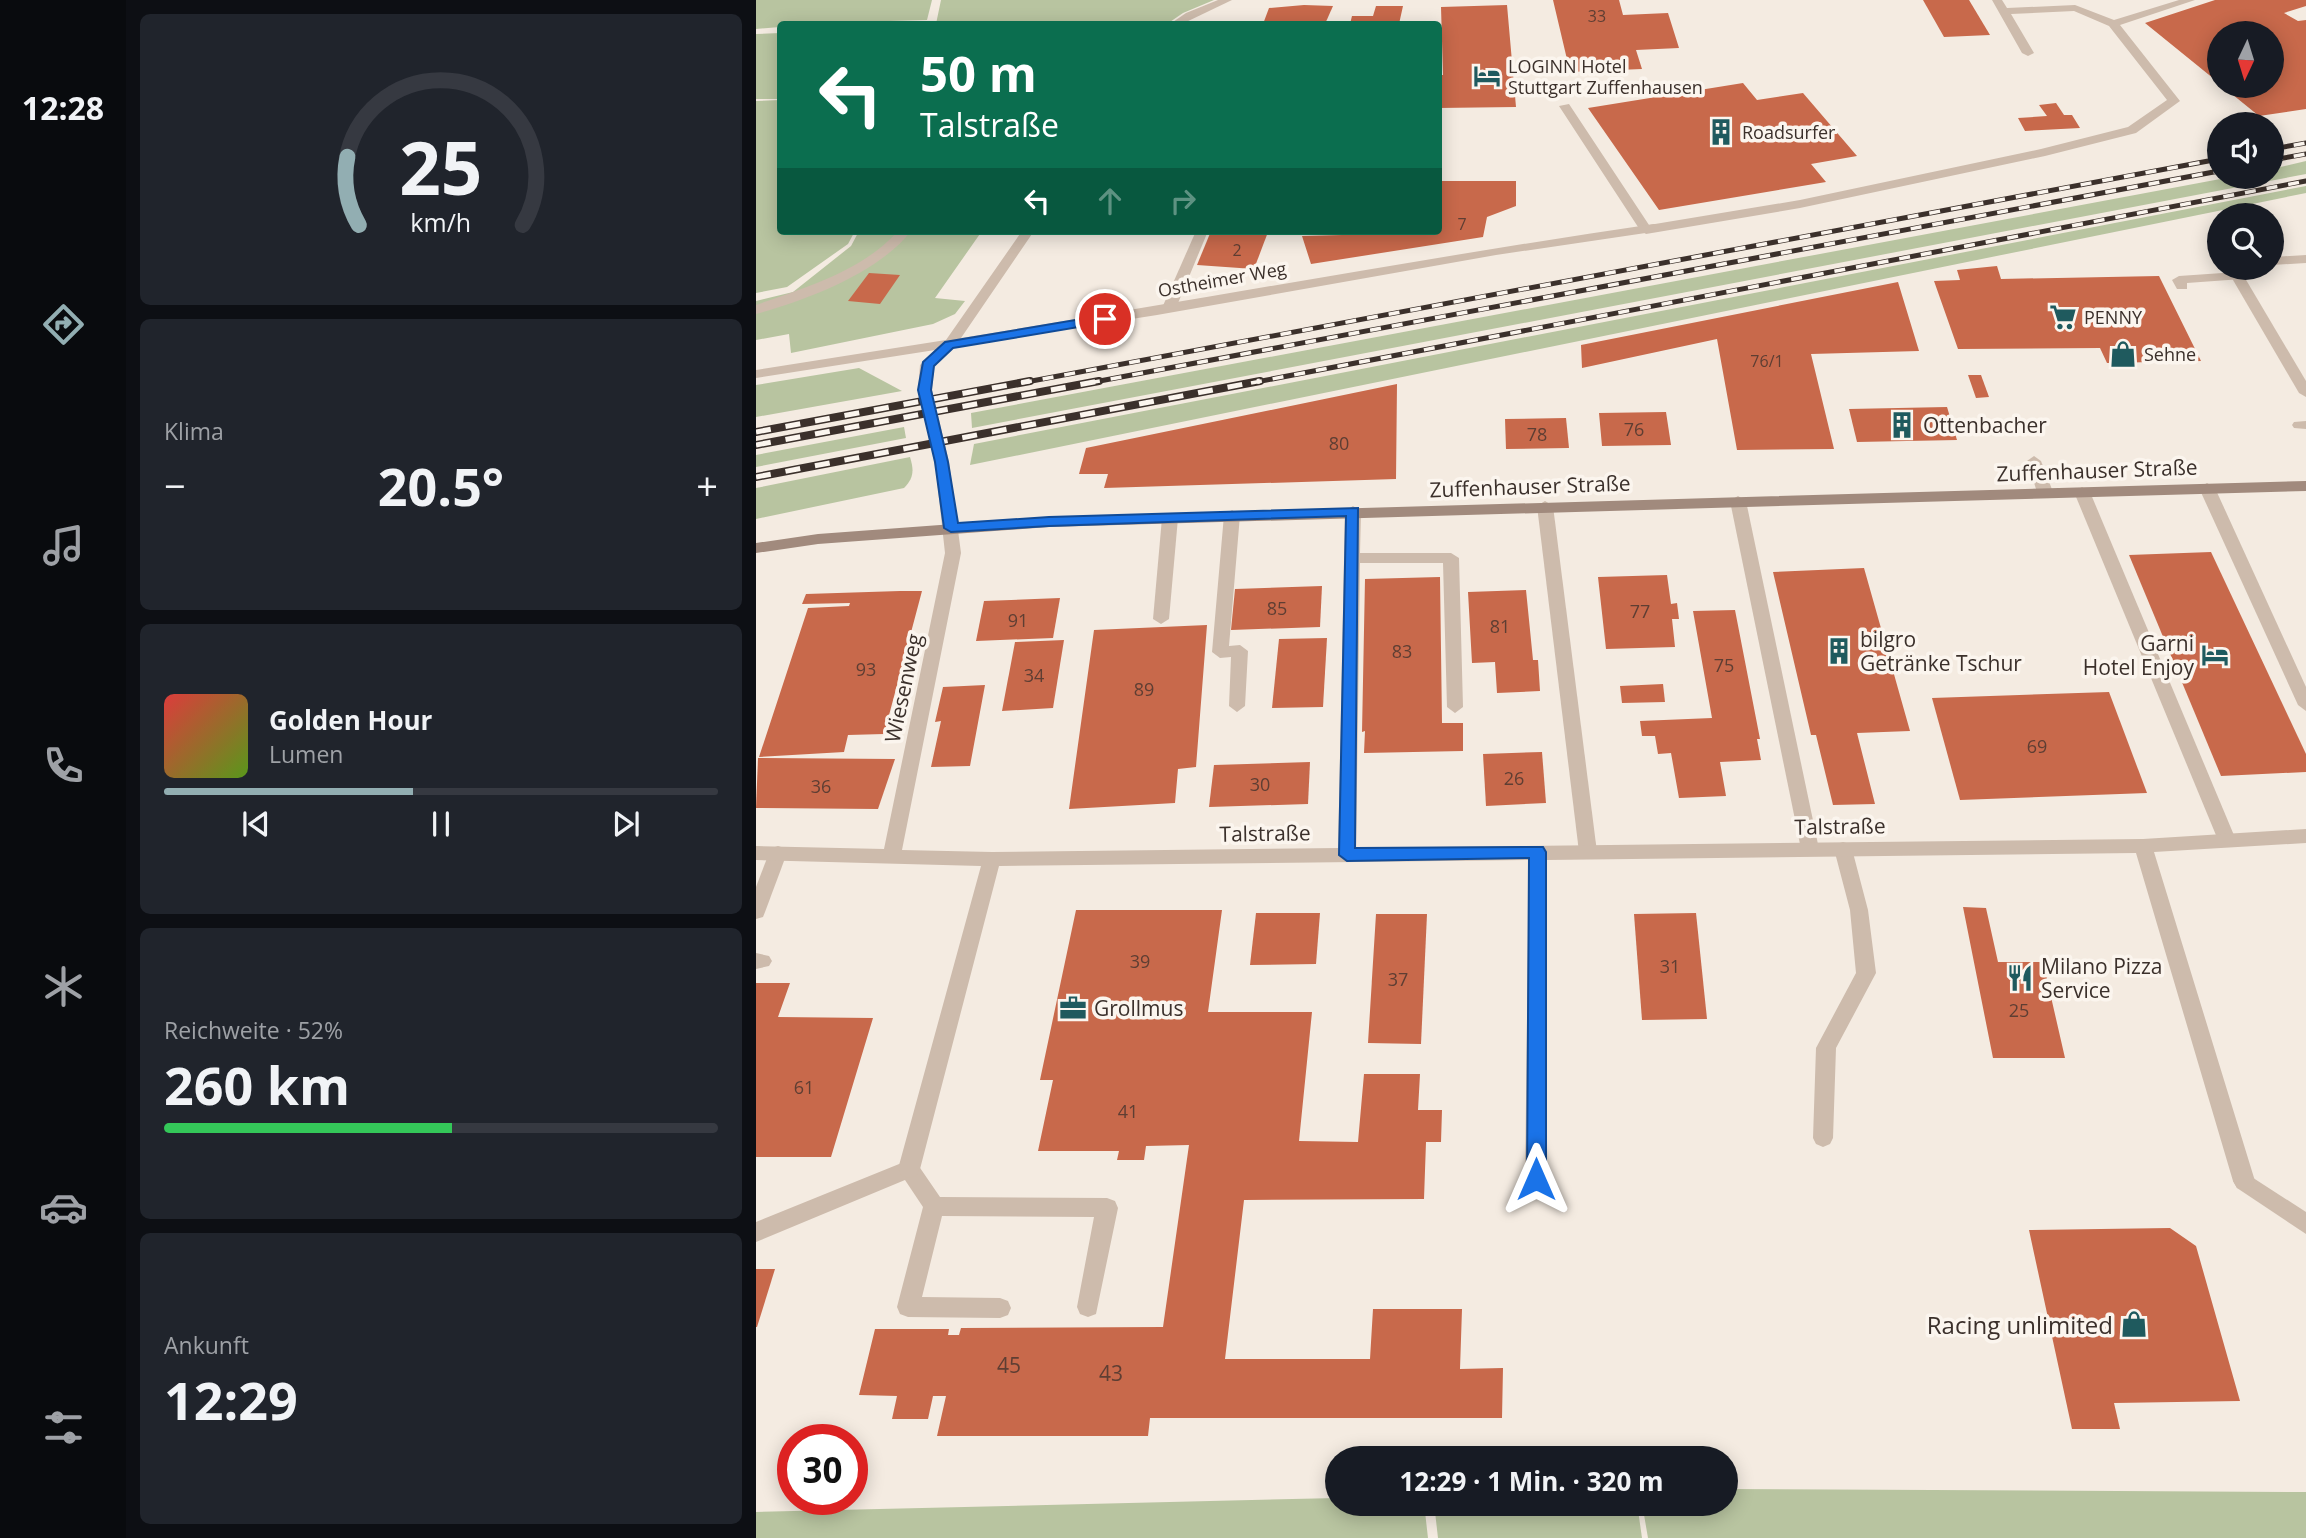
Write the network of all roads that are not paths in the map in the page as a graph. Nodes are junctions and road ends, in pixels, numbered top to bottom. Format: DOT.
graph roads {
  1 [pos="1227,0"];
  2 [pos="1997,0"];
  3 [pos="2190,0"];
  4 [pos="2004,11"];
  5 [pos="1180,21"];
  6 [pos="2113,24"];
  7 [pos="2028,53"];
  8 [pos="1565,106"];
  9 [pos="1650,229"];
  10 [pos="901,235"];
  11 [pos="1025,235"];
  12 [pos="1200,235"];
  13 [pos="2306,259"];
  14 [pos="2284,260"];
  15 [pos="2207,276"];
  16 [pos="2239,280"];
  17 [pos="2182,286"];
  18 [pos="1170,308"];
  19 [pos="756,310"];
  20 [pos="949,345"];
  21 [pos="756,374"];
  22 [pos="2306,393"];
  23 [pos="2034,461"];
  24 [pos="2306,486"];
  25 [pos="2207,488"];
  26 [pos="2045,492"];
  27 [pos="2082,492"];
  28 [pos="1738,501"];
  29 [pos="1545,506"];
  30 [pos="1353,512"];
  31 [pos="1232,515"];
  32 [pos="1170,518"];
  33 [pos="951,528"];
  34 [pos="756,548"];
  35 [pos="1352,558"];
  36 [pos="1161,619"];
  37 [pos="2306,705"];
  38 [pos="1237,706"];
  39 [pos="1455,707"];
  40 [pos="2306,836"];
  41 [pos="2227,840"];
  42 [pos="2143,846"];
  43 [pos="1810,849"];
  44 [pos="1843,849"];
  45 [pos="1538,852"];
  46 [pos="1588,852"];
  47 [pos="756,853"];
  48 [pos="778,853"];
  49 [pos="1347,855"];
  50 [pos="892,856"];
  51 [pos="992,859"];
  52 [pos="756,912"];
  53 [pos="1823,1138"];
  54 [pos="909,1169"];
  55 [pos="1536,1179"];
  56 [pos="934,1206"];
  57 [pos="2306,1224"];
  58 [pos="756,1232"];
  59 [pos="1088,1307"];
  60 [pos="1000,1308"];
  1 -- 5 [label="street"];
  2 -- 4 [label="street"];
  3 -- 6 [label="street"];
  4 -- 6 [label="street"];
  4 -- 7 [label="street"];
  6 -- 9 [label="street, Ostheimer Weg"];
  8 -- 9 [label="street"];
  9 -- 18 [label="street, Ostheimer Weg"];
  10 -- 19 [label="street"];
  11 -- 20 [label="street, Wiesenweg"];
  12 -- 18 [label="street"];
  13 -- 14 [label="street"];
  15 -- 17 [label="street"];
  16 -- 22 [label="street"];
  18 -- 20 [label="street, Ostheimer Weg"];
  20 -- 21 [label="street, Ostheimer Weg"];
  20 -- 33 [label="street, Wiesenweg"];
  23 -- 26 [label="street"];
  24 -- 25 [label="main road, Zuffenhauser Straße"];
  25 -- 27 [label="main road, Zuffenhauser Straße"];
  25 -- 37 [label="street"];
  26 -- 27 [label="main road, Zuffenhauser Straße"];
  26 -- 28 [label="main road, Zuffenhauser Straße"];
  27 -- 41 [label="street"];
  28 -- 29 [label="main road, Zuffenhauser Straße"];
  28 -- 43 [label="street"];
  29 -- 30 [label="main road, Zuffenhauser Straße"];
  29 -- 46 [label="street"];
  30 -- 31 [label="main road, Zuffenhauser Straße"];
  30 -- 35 [label="street"];
  31 -- 32 [label="main road, Zuffenhauser Straße"];
  31 -- 38 [label="street"];
  32 -- 33 [label="main road, Zuffenhauser Straße"];
  32 -- 36 [label="street"];
  33 -- 34 [label="main road, Zuffenhauser Straße"];
  33 -- 50 [label="street, Wiesenweg"];
  35 -- 39 [label="street"];
  35 -- 49 [label="street"];
  40 -- 41 [label="street, Talstraße"];
  41 -- 42 [label="street, Talstraße"];
  42 -- 44 [label="street, Talstraße"];
  42 -- 57 [label="street"];
  43 -- 44 [label="street, Talstraße"];
  43 -- 46 [label="street, Talstraße"];
  44 -- 53 [label="street"];
  45 -- 46 [label="street, Talstraße"];
  45 -- 49 [label="street, Talstraße"];
  45 -- 55 [label="street"];
  47 -- 48 [label="street, Talstraße"];
  48 -- 50 [label="street, Talstraße"];
  48 -- 52 [label="street"];
  49 -- 51 [label="street, Talstraße"];
  50 -- 51 [label="street, Talstraße"];
  51 -- 54 [label="street"];
  54 -- 56 [label="street"];
  54 -- 58 [label="street"];
  56 -- 59 [label="street"];
  56 -- 60 [label="street"];
}
